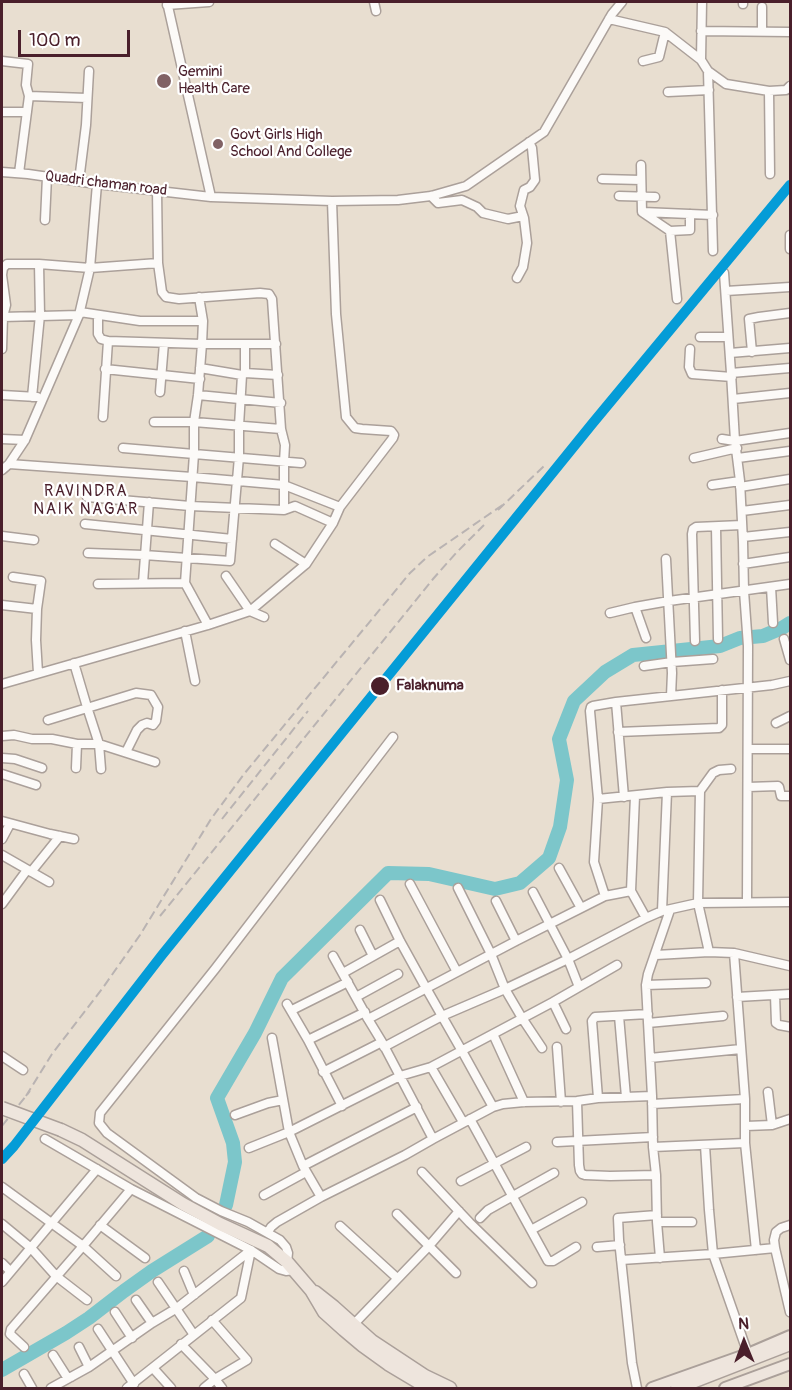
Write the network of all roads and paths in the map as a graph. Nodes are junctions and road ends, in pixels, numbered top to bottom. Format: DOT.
graph roads {
  1 [pos="209,2"];
  2 [pos="622,2"];
  3 [pos="702,2"];
  4 [pos="167,3"];
  5 [pos="762,7"];
  6 [pos="609,19"];
  7 [pos="762,31"];
  8 [pos="665,32"];
  9 [pos="701,32"];
  10 [pos="790,32"];
  11 [pos="700,60"];
  12 [pos="2,61"];
  13 [pos="643,61"];
  14 [pos="89,71"];
  15 [pos="708,71"];
  16 [pos="709,90"];
  17 [pos="789,90"];
  18 [pos="769,91"];
  19 [pos="668,92"];
  20 [pos="28,96"];
  21 [pos="87,98"];
  22 [pos="2,112"];
  23 [pos="27,112"];
  24 [pos="529,142"];
  25 [pos="641,165"];
  26 [pos="2,172"];
  27 [pos="19,173"];
  28 [pos="770,174"];
  29 [pos="47,177"];
  30 [pos="602,179"];
  31 [pos="641,180"];
  32 [pos="79,181"];
  33 [pos="97,184"];
  34 [pos="157,190"];
  35 [pos="431,196"];
  36 [pos="619,196"];
  37 [pos="211,197"];
  38 [pos="642,197"];
  39 [pos="655,197"];
  40 [pos="332,201"];
  41 [pos="642,212"];
  42 [pos="690,214"];
  43 [pos="712,215"];
  44 [pos="523,216"];
  45 [pos="45,220"];
  46 [pos="670,231"];
  47 [pos="790,235"];
  48 [pos="790,249"];
  49 [pos="713,251"];
  50 [pos="158,263"];
  51 [pos="39,264"];
  52 [pos="90,268"];
  53 [pos="724,273"];
  54 [pos="2,274"];
  55 [pos="517,278"];
  56 [pos="790,287"];
  57 [pos="726,291"];
  58 [pos="199,297"];
  59 [pos="677,299"];
  60 [pos="80,314"];
  61 [pos="790,314"];
  62 [pos="40,315"];
  63 [pos="98,315"];
  64 [pos="2,317"];
  65 [pos="203,321"];
  66 [pos="699,337"];
  67 [pos="728,337"];
  68 [pos="108,341"];
  69 [pos="164,343"];
  70 [pos="202,344"];
  71 [pos="245,344"];
  72 [pos="276,344"];
  73 [pos="2,348"];
  74 [pos="790,348"];
  75 [pos="690,349"];
  76 [pos="752,351"];
  77 [pos="730,353"];
  78 [pos="200,368"];
  79 [pos="790,368"];
  80 [pos="105,369"];
  81 [pos="244,374"];
  82 [pos="278,375"];
  83 [pos="732,375"];
  84 [pos="161,376"];
  85 [pos="200,379"];
  86 [pos="160,392"];
  87 [pos="790,393"];
  88 [pos="2,395"];
  89 [pos="198,395"];
  90 [pos="32,397"];
  91 [pos="44,398"];
  92 [pos="241,399"];
  93 [pos="733,399"];
  94 [pos="280,403"];
  95 [pos="103,417"];
  96 [pos="154,422"];
  97 [pos="194,422"];
  98 [pos="239,426"];
  99 [pos="281,429"];
  100 [pos="790,433"];
  101 [pos="2,438"];
  102 [pos="722,439"];
  103 [pos="25,440"];
  104 [pos="736,444"];
  105 [pos="123,448"];
  106 [pos="790,451"];
  107 [pos="194,454"];
  108 [pos="239,458"];
  109 [pos="694,458"];
  110 [pos="738,458"];
  111 [pos="284,462"];
  112 [pos="302,463"];
  113 [pos="4,467"];
  114 [pos="192,477"];
  115 [pos="790,478"];
  116 [pos="237,480"];
  117 [pos="740,484"];
  118 [pos="284,485"];
  119 [pos="712,485"];
  120 [pos="87,497"];
  121 [pos="149,502"];
  122 [pos="790,505"];
  123 [pos="190,506"];
  124 [pos="340,507"];
  125 [pos="234,508"];
  126 [pos="284,510"];
  127 [pos="742,511"];
  128 [pos="333,523"];
  129 [pos="85,524"];
  130 [pos="742,525"];
  131 [pos="716,527"];
  132 [pos="146,530"];
  133 [pos="790,532"];
  134 [pos="188,534"];
  135 [pos="2,536"];
  136 [pos="743,537"];
  137 [pos="232,539"];
  138 [pos="34,540"];
  139 [pos="275,544"];
  140 [pos="88,553"];
  141 [pos="144,555"];
  142 [pos="790,557"];
  143 [pos="186,558"];
  144 [pos="666,559"];
  145 [pos="306,564"];
  146 [pos="743,564"];
  147 [pos="13,576"];
  148 [pos="226,576"];
  149 [pos="143,583"];
  150 [pos="185,583"];
  151 [pos="98,584"];
  152 [pos="790,584"];
  153 [pos="771,587"];
  154 [pos="744,591"];
  155 [pos="718,593"];
  156 [pos="694,597"];
  157 [pos="669,601"];
  158 [pos="2,605"];
  159 [pos="635,607"];
  160 [pos="37,609"];
  161 [pos="250,611"];
  162 [pos="610,613"];
  163 [pos="264,617"];
  164 [pos="773,623"];
  165 [pos="208,625"];
  166 [pos="185,631"];
  167 [pos="646,638"];
  168 [pos="718,639"];
  169 [pos="784,639"];
  170 [pos="695,640"];
  171 [pos="671,657"];
  172 [pos="713,659"];
  173 [pos="790,660"];
  174 [pos="75,663"];
  175 [pos="644,666"];
  176 [pos="38,673"];
  177 [pos="195,681"];
  178 [pos="790,681"];
  179 [pos="2,684"];
  180 [pos="748,687"];
  181 [pos="722,690"];
  182 [pos="671,696"];
  183 [pos="616,702"];
  184 [pos="87,707"];
  185 [pos="790,716"];
  186 [pos="48,720"];
  187 [pos="790,723"];
  188 [pos="618,732"];
  189 [pos="2,736"];
  190 [pos="393,737"];
  191 [pos="77,744"];
  192 [pos="99,744"];
  193 [pos="748,749"];
  194 [pos="790,749"];
  195 [pos="126,752"];
  196 [pos="2,758"];
  197 [pos="155,762"];
  198 [pos="42,768"];
  199 [pos="76,768"];
  200 [pos="101,769"];
  201 [pos="731,770"];
  202 [pos="2,774"];
  203 [pos="36,785"];
  204 [pos="748,787"];
  205 [pos="668,792"];
  206 [pos="700,792"];
  207 [pos="624,796"];
  208 [pos="635,796"];
  209 [pos="790,796"];
  210 [pos="598,800"];
  211 [pos="6,822"];
  212 [pos="60,836"];
  213 [pos="2,838"];
  214 [pos="74,839"];
  215 [pos="2,855"];
  216 [pos="560,868"];
  217 [pos="29,871"];
  218 [pos="49,882"];
  219 [pos="410,884"];
  220 [pos="458,888"];
  221 [pos="631,891"];
  222 [pos="533,892"];
  223 [pos="605,896"];
  224 [pos="381,900"];
  225 [pos="496,901"];
  226 [pos="747,902"];
  227 [pos="790,902"];
  228 [pos="698,903"];
  229 [pos="2,904"];
  230 [pos="581,908"];
  231 [pos="666,910"];
  232 [pos="646,918"];
  233 [pos="550,925"];
  234 [pos="360,930"];
  235 [pos="400,941"];
  236 [pos="516,941"];
  237 [pos="709,952"];
  238 [pos="734,953"];
  239 [pos="491,954"];
  240 [pos="656,955"];
  241 [pos="333,956"];
  242 [pos="373,956"];
  243 [pos="568,959"];
  244 [pos="617,965"];
  245 [pos="790,966"];
  246 [pos="457,972"];
  247 [pos="398,974"];
  248 [pos="345,977"];
  249 [pos="706,983"];
  250 [pos="646,985"];
  251 [pos="579,987"];
  252 [pos="426,988"];
  253 [pos="505,989"];
  254 [pos="790,994"];
  255 [pos="775,995"];
  256 [pos="356,997"];
  257 [pos="737,997"];
  258 [pos="553,1002"];
  259 [pos="366,1016"];
  260 [pos="442,1016"];
  261 [pos="619,1016"];
  262 [pos="723,1016"];
  263 [pos="522,1018"];
  264 [pos="648,1019"];
  265 [pos="790,1027"];
  266 [pos="566,1029"];
  267 [pos="493,1034"];
  268 [pos="272,1038"];
  269 [pos="308,1040"];
  270 [pos="383,1045"];
  271 [pos="557,1047"];
  272 [pos="542,1048"];
  273 [pos="741,1049"];
  274 [pos="462,1051"];
  275 [pos="2,1056"];
  276 [pos="650,1058"];
  277 [pos="431,1067"];
  278 [pos="23,1070"];
  279 [pos="323,1072"];
  280 [pos="400,1076"];
  281 [pos="768,1092"];
  282 [pos="626,1097"];
  283 [pos="598,1098"];
  284 [pos="745,1099"];
  285 [pos="283,1100"];
  286 [pos="652,1100"];
  287 [pos="561,1101"];
  288 [pos="577,1101"];
  289 [pos="524,1102"];
  290 [pos="342,1106"];
  291 [pos="417,1107"];
  292 [pos="493,1107"];
  293 [pos="2,1108"];
  294 [pos="235,1115"];
  295 [pos="790,1119"];
  296 [pos="467,1121"];
  297 [pos="772,1125"];
  298 [pos="746,1126"];
  299 [pos="289,1132"];
  300 [pos="653,1137"];
  301 [pos="45,1139"];
  302 [pos="433,1139"];
  303 [pos="578,1141"];
  304 [pos="557,1142"];
  305 [pos="745,1143"];
  306 [pos="705,1145"];
  307 [pos="526,1147"];
  308 [pos="653,1147"];
  309 [pos="249,1148"];
  310 [pos="494,1165"];
  311 [pos="97,1169"];
  312 [pos="305,1169"];
  313 [pos="422,1172"];
  314 [pos="554,1173"];
  315 [pos="656,1175"];
  316 [pos="461,1181"];
  317 [pos="2,1187"];
  318 [pos="131,1189"];
  319 [pos="264,1195"];
  320 [pos="512,1196"];
  321 [pos="321,1197"];
  322 [pos="582,1202"];
  323 [pos="459,1211"];
  324 [pos="397,1214"];
  325 [pos="480,1218"];
  326 [pos="657,1218"];
  327 [pos="52,1222"];
  328 [pos="692,1222"];
  329 [pos="2,1224"];
  330 [pos="100,1225"];
  331 [pos="790,1225"];
  332 [pos="340,1226"];
  333 [pos="531,1230"];
  334 [pos="268,1232"];
  335 [pos="620,1245"];
  336 [pos="83,1246"];
  337 [pos="429,1246"];
  338 [pos="576,1247"];
  339 [pos="597,1247"];
  340 [pos="31,1248"];
  341 [pos="775,1248"];
  342 [pos="251,1250"];
  343 [pos="756,1250"];
  344 [pos="713,1254"];
  345 [pos="145,1258"];
  346 [pos="660,1258"];
  347 [pos="621,1260"];
  348 [pos="2,1263"];
  349 [pos="291,1266"];
  350 [pos="10,1271"];
  351 [pos="184,1271"];
  352 [pos="456,1273"];
  353 [pos="56,1276"];
  354 [pos="116,1276"];
  355 [pos="397,1278"];
  356 [pos="2,1282"];
  357 [pos="158,1282"];
  358 [pos="532,1283"];
  359 [pos="311,1290"];
  360 [pos="194,1295"];
  361 [pos="87,1300"];
  362 [pos="136,1300"];
  363 [pos="177,1308"];
  364 [pos="115,1312"];
  365 [pos="790,1312"];
  366 [pos="212,1320"];
  367 [pos="152,1323"];
  368 [pos="353,1325"];
  369 [pos="98,1329"];
  370 [pos="194,1335"];
  371 [pos="790,1336"];
  372 [pos="132,1338"];
  373 [pos="181,1344"];
  374 [pos="790,1344"];
  375 [pos="24,1347"];
  376 [pos="79,1347"];
  377 [pos="112,1352"];
  378 [pos="790,1353"];
  379 [pos="748,1354"];
  380 [pos="53,1355"];
  381 [pos="790,1364"];
  382 [pos="89,1367"];
  383 [pos="153,1368"];
  384 [pos="24,1374"];
  385 [pos="71,1377"];
  386 [pos="215,1379"];
  387 [pos="130,1386"];
  388 [pos="32,1389"];
  389 [pos="51,1389"];
  390 [pos="171,1389"];
  391 [pos="204,1389"];
  392 [pos="222,1389"];
  393 [pos="428,1389"];
  394 [pos="450,1389"];
  395 [pos="637,1389"];
  396 [pos="652,1389"];
  397 [pos="677,1389"];
  398 [pos="700,1389"];
  399 [pos="725,1389"];
  1 -- 4 [label="street"];
  2 -- 6 [label="street"];
  3 -- 9 [label="street"];
  4 -- 37 [label="street"];
  5 -- 7 [label="street"];
  6 -- 8 [label="street"];
  6 -- 24 [label="street"];
  7 -- 9 [label="street"];
  7 -- 10 [label="street"];
  8 -- 11 [label="street"];
  8 -- 13 [label="street"];
  9 -- 11 [label="street"];
  11 -- 15 [label="street"];
  12 -- 20 [label="street"];
  14 -- 21 [label="street"];
  15 -- 16 [label="street"];
  15 -- 18 [label="street"];
  16 -- 19 [label="street"];
  16 -- 43 [label="street"];
  17 -- 18 [label="street"];
  18 -- 28 [label="street"];
  20 -- 21 [label="street"];
  20 -- 23 [label="street"];
  21 -- 32 [label="street"];
  22 -- 23 [label="street"];
  23 -- 27 [label="street"];
  24 -- 35 [label="street"];
  24 -- 44 [label="street"];
  25 -- 31 [label="street"];
  26 -- 27 [label="street, Quadri chaman road"];
  27 -- 29 [label="street, Quadri chaman road"];
  29 -- 32 [label="street, Quadri chaman road"];
  29 -- 45 [label="street"];
  30 -- 31 [label="street"];
  31 -- 38 [label="street"];
  32 -- 33 [label="street, Quadri chaman road"];
  33 -- 34 [label="street, Quadri chaman road"];
  33 -- 52 [label="street"];
  34 -- 37 [label="street, Quadri chaman road"];
  34 -- 50 [label="street"];
  35 -- 40 [label="street, Quadri chaman road"];
  35 -- 44 [label="street"];
  36 -- 38 [label="street"];
  37 -- 40 [label="street, Quadri chaman road"];
  38 -- 39 [label="street"];
  38 -- 41 [label="street"];
  40 -- 124 [label="street"];
  41 -- 42 [label="street"];
  41 -- 46 [label="street"];
  42 -- 43 [label="street"];
  42 -- 46 [label="street"];
  43 -- 49 [label="street"];
  44 -- 55 [label="street"];
  46 -- 59 [label="street"];
  47 -- 48 [label="street"];
  50 -- 52 [label="street"];
  50 -- 58 [label="street"];
  51 -- 52 [label="street"];
  51 -- 54 [label="street"];
  51 -- 62 [label="street"];
  52 -- 60 [label="street"];
  53 -- 57 [label="street"];
  54 -- 64 [label="street"];
  56 -- 57 [label="street"];
  57 -- 67 [label="street"];
  58 -- 65 [label="street"];
  58 -- 72 [label="street"];
  60 -- 62 [label="street"];
  60 -- 63 [label="street"];
  60 -- 91 [label="street"];
  61 -- 76 [label="street"];
  62 -- 64 [label="street"];
  62 -- 90 [label="street"];
  63 -- 65 [label="street"];
  63 -- 68 [label="street"];
  64 -- 73 [label="street"];
  65 -- 70 [label="street"];
  66 -- 67 [label="street"];
  67 -- 77 [label="street"];
  68 -- 69 [label="street"];
  68 -- 80 [label="street"];
  69 -- 70 [label="street"];
  69 -- 84 [label="street"];
  70 -- 71 [label="street"];
  70 -- 78 [label="street"];
  71 -- 72 [label="street"];
  71 -- 81 [label="street"];
  72 -- 82 [label="street"];
  74 -- 76 [label="street"];
  75 -- 83 [label="street"];
  76 -- 77 [label="street"];
  77 -- 83 [label="street"];
  78 -- 81 [label="street"];
  78 -- 85 [label="street"];
  79 -- 83 [label="street"];
  80 -- 84 [label="street"];
  80 -- 95 [label="street"];
  81 -- 82 [label="street"];
  81 -- 92 [label="street"];
  82 -- 94 [label="street"];
  83 -- 93 [label="street"];
  84 -- 85 [label="street"];
  84 -- 86 [label="street"];
  85 -- 89 [label="street"];
  87 -- 93 [label="street"];
  88 -- 90 [label="street"];
  89 -- 92 [label="street"];
  89 -- 97 [label="street"];
  90 -- 91 [label="street"];
  91 -- 103 [label="street"];
  92 -- 94 [label="street"];
  92 -- 98 [label="street"];
  93 -- 104 [label="street"];
  94 -- 99 [label="street"];
  96 -- 97 [label="street"];
  97 -- 98 [label="street"];
  97 -- 107 [label="street"];
  98 -- 99 [label="street"];
  98 -- 108 [label="street"];
  99 -- 111 [label="street"];
  100 -- 104 [label="street"];
  101 -- 103 [label="street"];
  102 -- 104 [label="street"];
  103 -- 113 [label="street"];
  104 -- 109 [label="street"];
  104 -- 110 [label="street"];
  105 -- 107 [label="street"];
  106 -- 110 [label="street"];
  107 -- 108 [label="street"];
  107 -- 114 [label="street"];
  108 -- 111 [label="street"];
  108 -- 116 [label="street"];
  110 -- 117 [label="street"];
  111 -- 112 [label="street"];
  111 -- 118 [label="street"];
  113 -- 114 [label="street"];
  114 -- 116 [label="street"];
  114 -- 123 [label="street"];
  115 -- 117 [label="street"];
  116 -- 118 [label="street"];
  116 -- 125 [label="street"];
  117 -- 119 [label="street"];
  117 -- 127 [label="street"];
  118 -- 124 [label="street"];
  118 -- 126 [label="street"];
  120 -- 121 [label="street"];
  121 -- 123 [label="street"];
  121 -- 132 [label="street"];
  122 -- 127 [label="street"];
  123 -- 125 [label="street"];
  123 -- 134 [label="street"];
  124 -- 128 [label="street"];
  125 -- 126 [label="street"];
  125 -- 137 [label="street"];
  126 -- 128 [label="street"];
  127 -- 130 [label="street"];
  128 -- 145 [label="street"];
  129 -- 132 [label="street"];
  130 -- 131 [label="street"];
  130 -- 136 [label="street"];
  131 -- 155 [label="street"];
  131 -- 156 [label="street"];
  132 -- 134 [label="street"];
  132 -- 141 [label="street"];
  133 -- 136 [label="street"];
  134 -- 137 [label="street"];
  134 -- 143 [label="street"];
  135 -- 138 [label="street"];
  136 -- 146 [label="street"];
  137 -- 143 [label="street"];
  139 -- 145 [label="street"];
  140 -- 141 [label="street"];
  141 -- 143 [label="street"];
  141 -- 149 [label="street"];
  142 -- 146 [label="street"];
  143 -- 150 [label="street"];
  144 -- 157 [label="street"];
  145 -- 161 [label="street"];
  146 -- 154 [label="street"];
  147 -- 160 [label="street"];
  148 -- 161 [label="street"];
  149 -- 150 [label="street"];
  149 -- 151 [label="street"];
  150 -- 165 [label="street"];
  152 -- 153 [label="street"];
  153 -- 154 [label="street"];
  153 -- 164 [label="street"];
  154 -- 155 [label="street"];
  154 -- 180 [label="street"];
  155 -- 156 [label="street"];
  155 -- 168 [label="street"];
  156 -- 157 [label="street"];
  156 -- 170 [label="street"];
  157 -- 159 [label="street"];
  157 -- 171 [label="street"];
  158 -- 160 [label="street"];
  159 -- 162 [label="street"];
  159 -- 167 [label="street"];
  160 -- 176 [label="street"];
  161 -- 163 [label="street"];
  161 -- 165 [label="street"];
  165 -- 166 [label="street"];
  166 -- 174 [label="street"];
  166 -- 177 [label="street"];
  169 -- 173 [label="street"];
  171 -- 172 [label="street"];
  171 -- 175 [label="street"];
  171 -- 182 [label="street"];
  174 -- 176 [label="street"];
  174 -- 184 [label="street"];
  176 -- 179 [label="street"];
  178 -- 180 [label="street"];
  180 -- 181 [label="street"];
  180 -- 193 [label="street"];
  181 -- 182 [label="street"];
  181 -- 188 [label="street"];
  182 -- 183 [label="street"];
  183 -- 188 [label="street"];
  183 -- 210 [label="street"];
  184 -- 186 [label="street"];
  184 -- 192 [label="street"];
  184 -- 195 [label="street"];
  185 -- 187 [label="street"];
  188 -- 207 [label="street"];
  189 -- 191 [label="street"];
  190 -- 334 [label="street"];
  191 -- 192 [label="street"];
  191 -- 199 [label="street"];
  192 -- 195 [label="street"];
  192 -- 200 [label="street"];
  193 -- 194 [label="street"];
  193 -- 204 [label="street"];
  195 -- 197 [label="street"];
  196 -- 198 [label="street"];
  201 -- 206 [label="street"];
  202 -- 203 [label="street"];
  204 -- 209 [label="street"];
  204 -- 226 [label="street"];
  205 -- 206 [label="street"];
  205 -- 208 [label="street"];
  205 -- 231 [label="street"];
  206 -- 228 [label="street"];
  207 -- 208 [label="street"];
  207 -- 210 [label="street"];
  208 -- 221 [label="street"];
  210 -- 223 [label="street"];
  211 -- 212 [label="street"];
  211 -- 213 [label="street"];
  212 -- 214 [label="street"];
  212 -- 217 [label="street"];
  215 -- 217 [label="street"];
  216 -- 230 [label="street"];
  217 -- 218 [label="street"];
  217 -- 229 [label="street"];
  219 -- 246 [label="street"];
  220 -- 239 [label="street"];
  221 -- 223 [label="street"];
  221 -- 232 [label="street"];
  222 -- 233 [label="street"];
  223 -- 230 [label="street"];
  224 -- 235 [label="street"];
  225 -- 236 [label="street"];
  226 -- 227 [label="street"];
  226 -- 228 [label="street"];
  228 -- 231 [label="street"];
  228 -- 237 [label="street"];
  230 -- 233 [label="street"];
  231 -- 232 [label="street"];
  231 -- 240 [label="street"];
  232 -- 243 [label="street"];
  233 -- 236 [label="street"];
  233 -- 243 [label="street"];
  234 -- 242 [label="street"];
  235 -- 242 [label="street"];
  235 -- 252 [label="street"];
  236 -- 239 [label="street"];
  237 -- 238 [label="street"];
  237 -- 240 [label="street"];
  238 -- 245 [label="street"];
  238 -- 257 [label="street"];
  239 -- 246 [label="street"];
  239 -- 253 [label="street"];
  240 -- 250 [label="street"];
  241 -- 248 [label="street"];
  242 -- 248 [label="street"];
  243 -- 251 [label="street"];
  243 -- 253 [label="street"];
  244 -- 251 [label="street"];
  246 -- 252 [label="street"];
  247 -- 256 [label="street"];
  248 -- 256 [label="street"];
  248 -- 269 [label="street"];
  249 -- 250 [label="street"];
  250 -- 264 [label="street"];
  251 -- 258 [label="street"];
  252 -- 259 [label="street"];
  252 -- 260 [label="street"];
  253 -- 260 [label="street"];
  253 -- 263 [label="street"];
  254 -- 255 [label="street"];
  255 -- 257 [label="street"];
  255 -- 265 [label="street"];
  256 -- 259 [label="street"];
  257 -- 273 [label="street"];
  258 -- 263 [label="street"];
  258 -- 266 [label="street"];
  259 -- 269 [label="street"];
  259 -- 270 [label="street"];
  260 -- 270 [label="street"];
  260 -- 274 [label="street"];
  261 -- 264 [label="street"];
  261 -- 282 [label="street"];
  261 -- 283 [label="street"];
  262 -- 264 [label="street"];
  263 -- 267 [label="street"];
  263 -- 272 [label="street"];
  264 -- 276 [label="street"];
  267 -- 274 [label="street"];
  267 -- 289 [label="street"];
  268 -- 285 [label="street"];
  269 -- 279 [label="street"];
  270 -- 279 [label="street"];
  270 -- 280 [label="street"];
  271 -- 287 [label="street"];
  273 -- 276 [label="street"];
  273 -- 284 [label="street"];
  274 -- 277 [label="street"];
  274 -- 292 [label="street"];
  275 -- 278 [label="street"];
  276 -- 286 [label="street"];
  277 -- 280 [label="street"];
  277 -- 296 [label="street"];
  279 -- 290 [label="street"];
  280 -- 290 [label="street"];
  280 -- 291 [label="street"];
  281 -- 297 [label="street"];
  282 -- 283 [label="street"];
  282 -- 286 [label="street"];
  283 -- 288 [label="street"];
  284 -- 286 [label="street"];
  284 -- 298 [label="street"];
  285 -- 294 [label="street"];
  285 -- 299 [label="street"];
  286 -- 300 [label="street"];
  287 -- 288 [label="street"];
  287 -- 289 [label="street"];
  288 -- 303 [label="street"];
  289 -- 292 [label="street"];
  290 -- 299 [label="street"];
  291 -- 302 [label="street"];
  291 -- 312 [label="street"];
  292 -- 296 [label="street"];
  293 -- 349 [label="highway, bridge"];
  295 -- 297 [label="street"];
  296 -- 302 [label="street"];
  296 -- 310 [label="street"];
  297 -- 298 [label="street"];
  298 -- 305 [label="street"];
  299 -- 309 [label="street"];
  299 -- 312 [label="street"];
  300 -- 303 [label="street"];
  300 -- 308 [label="street"];
  301 -- 311 [label="street"];
  302 -- 321 [label="street"];
  303 -- 304 [label="street"];
  303 -- 315 [label="street"];
  305 -- 306 [label="street"];
  305 -- 343 [label="street"];
  306 -- 308 [label="street"];
  306 -- 344 [label="street"];
  307 -- 310 [label="street"];
  308 -- 315 [label="street"];
  310 -- 316 [label="street"];
  310 -- 320 [label="street"];
  311 -- 318 [label="street"];
  311 -- 327 [label="street"];
  312 -- 319 [label="street"];
  312 -- 321 [label="street"];
  313 -- 323 [label="street"];
  314 -- 320 [label="street"];
  315 -- 326 [label="street"];
  317 -- 327 [label="street"];
  318 -- 330 [label="street"];
  318 -- 342 [label="street"];
  320 -- 325 [label="street"];
  320 -- 333 [label="street"];
  321 -- 334 [label="street"];
  322 -- 333 [label="street"];
  323 -- 337 [label="street"];
  323 -- 358 [label="street"];
  324 -- 337 [label="street"];
  326 -- 328 [label="street"];
  326 -- 335 [label="street"];
  326 -- 346 [label="street"];
  327 -- 336 [label="street"];
  327 -- 340 [label="street"];
  329 -- 340 [label="street"];
  330 -- 336 [label="street"];
  330 -- 345 [label="street"];
  331 -- 341 [label="street"];
  332 -- 355 [label="street"];
  333 -- 338 [label="street"];
  334 -- 349 [label="street"];
  335 -- 339 [label="street"];
  335 -- 347 [label="street"];
  336 -- 353 [label="street"];
  336 -- 354 [label="street"];
  337 -- 352 [label="street"];
  337 -- 355 [label="street"];
  340 -- 350 [label="street"];
  340 -- 353 [label="street"];
  341 -- 343 [label="street"];
  341 -- 365 [label="street"];
  342 -- 349 [label="street"];
  342 -- 360 [label="street"];
  342 -- 366 [label="street"];
  343 -- 344 [label="street"];
  344 -- 346 [label="street"];
  344 -- 379 [label="street"];
  346 -- 347 [label="street"];
  347 -- 395 [label="street"];
  348 -- 350 [label="street"];
  349 -- 359 [label="highway"];
  350 -- 356 [label="street"];
  351 -- 360 [label="street"];
  353 -- 361 [label="street"];
  353 -- 375 [label="street"];
  355 -- 368 [label="street"];
  357 -- 363 [label="street"];
  359 -- 368 [label="highway"];
  359 -- 393 [label="highway"];
  360 -- 363 [label="street"];
  362 -- 367 [label="street"];
  363 -- 367 [label="street"];
  363 -- 370 [label="street"];
  364 -- 372 [label="street"];
  366 -- 370 [label="street"];
  366 -- 386 [label="street"];
  367 -- 372 [label="street"];
  368 -- 394 [label="highway"];
  369 -- 377 [label="street"];
  370 -- 373 [label="street"];
  371 -- 379 [label="main road"];
  372 -- 377 [label="street"];
  373 -- 383 [label="street"];
  373 -- 386 [label="street"];
  374 -- 397 [label="highway"];
  376 -- 382 [label="street"];
  377 -- 382 [label="street"];
  377 -- 387 [label="street"];
  378 -- 398 [label="highway"];
  379 -- 396 [label="main road"];
  380 -- 385 [label="street"];
  381 -- 399 [label="main road"];
  382 -- 385 [label="street"];
  383 -- 387 [label="street"];
  383 -- 390 [label="street"];
  384 -- 388 [label="street"];
  385 -- 389 [label="street"];
  386 -- 391 [label="street"];
  386 -- 392 [label="street"];
}
